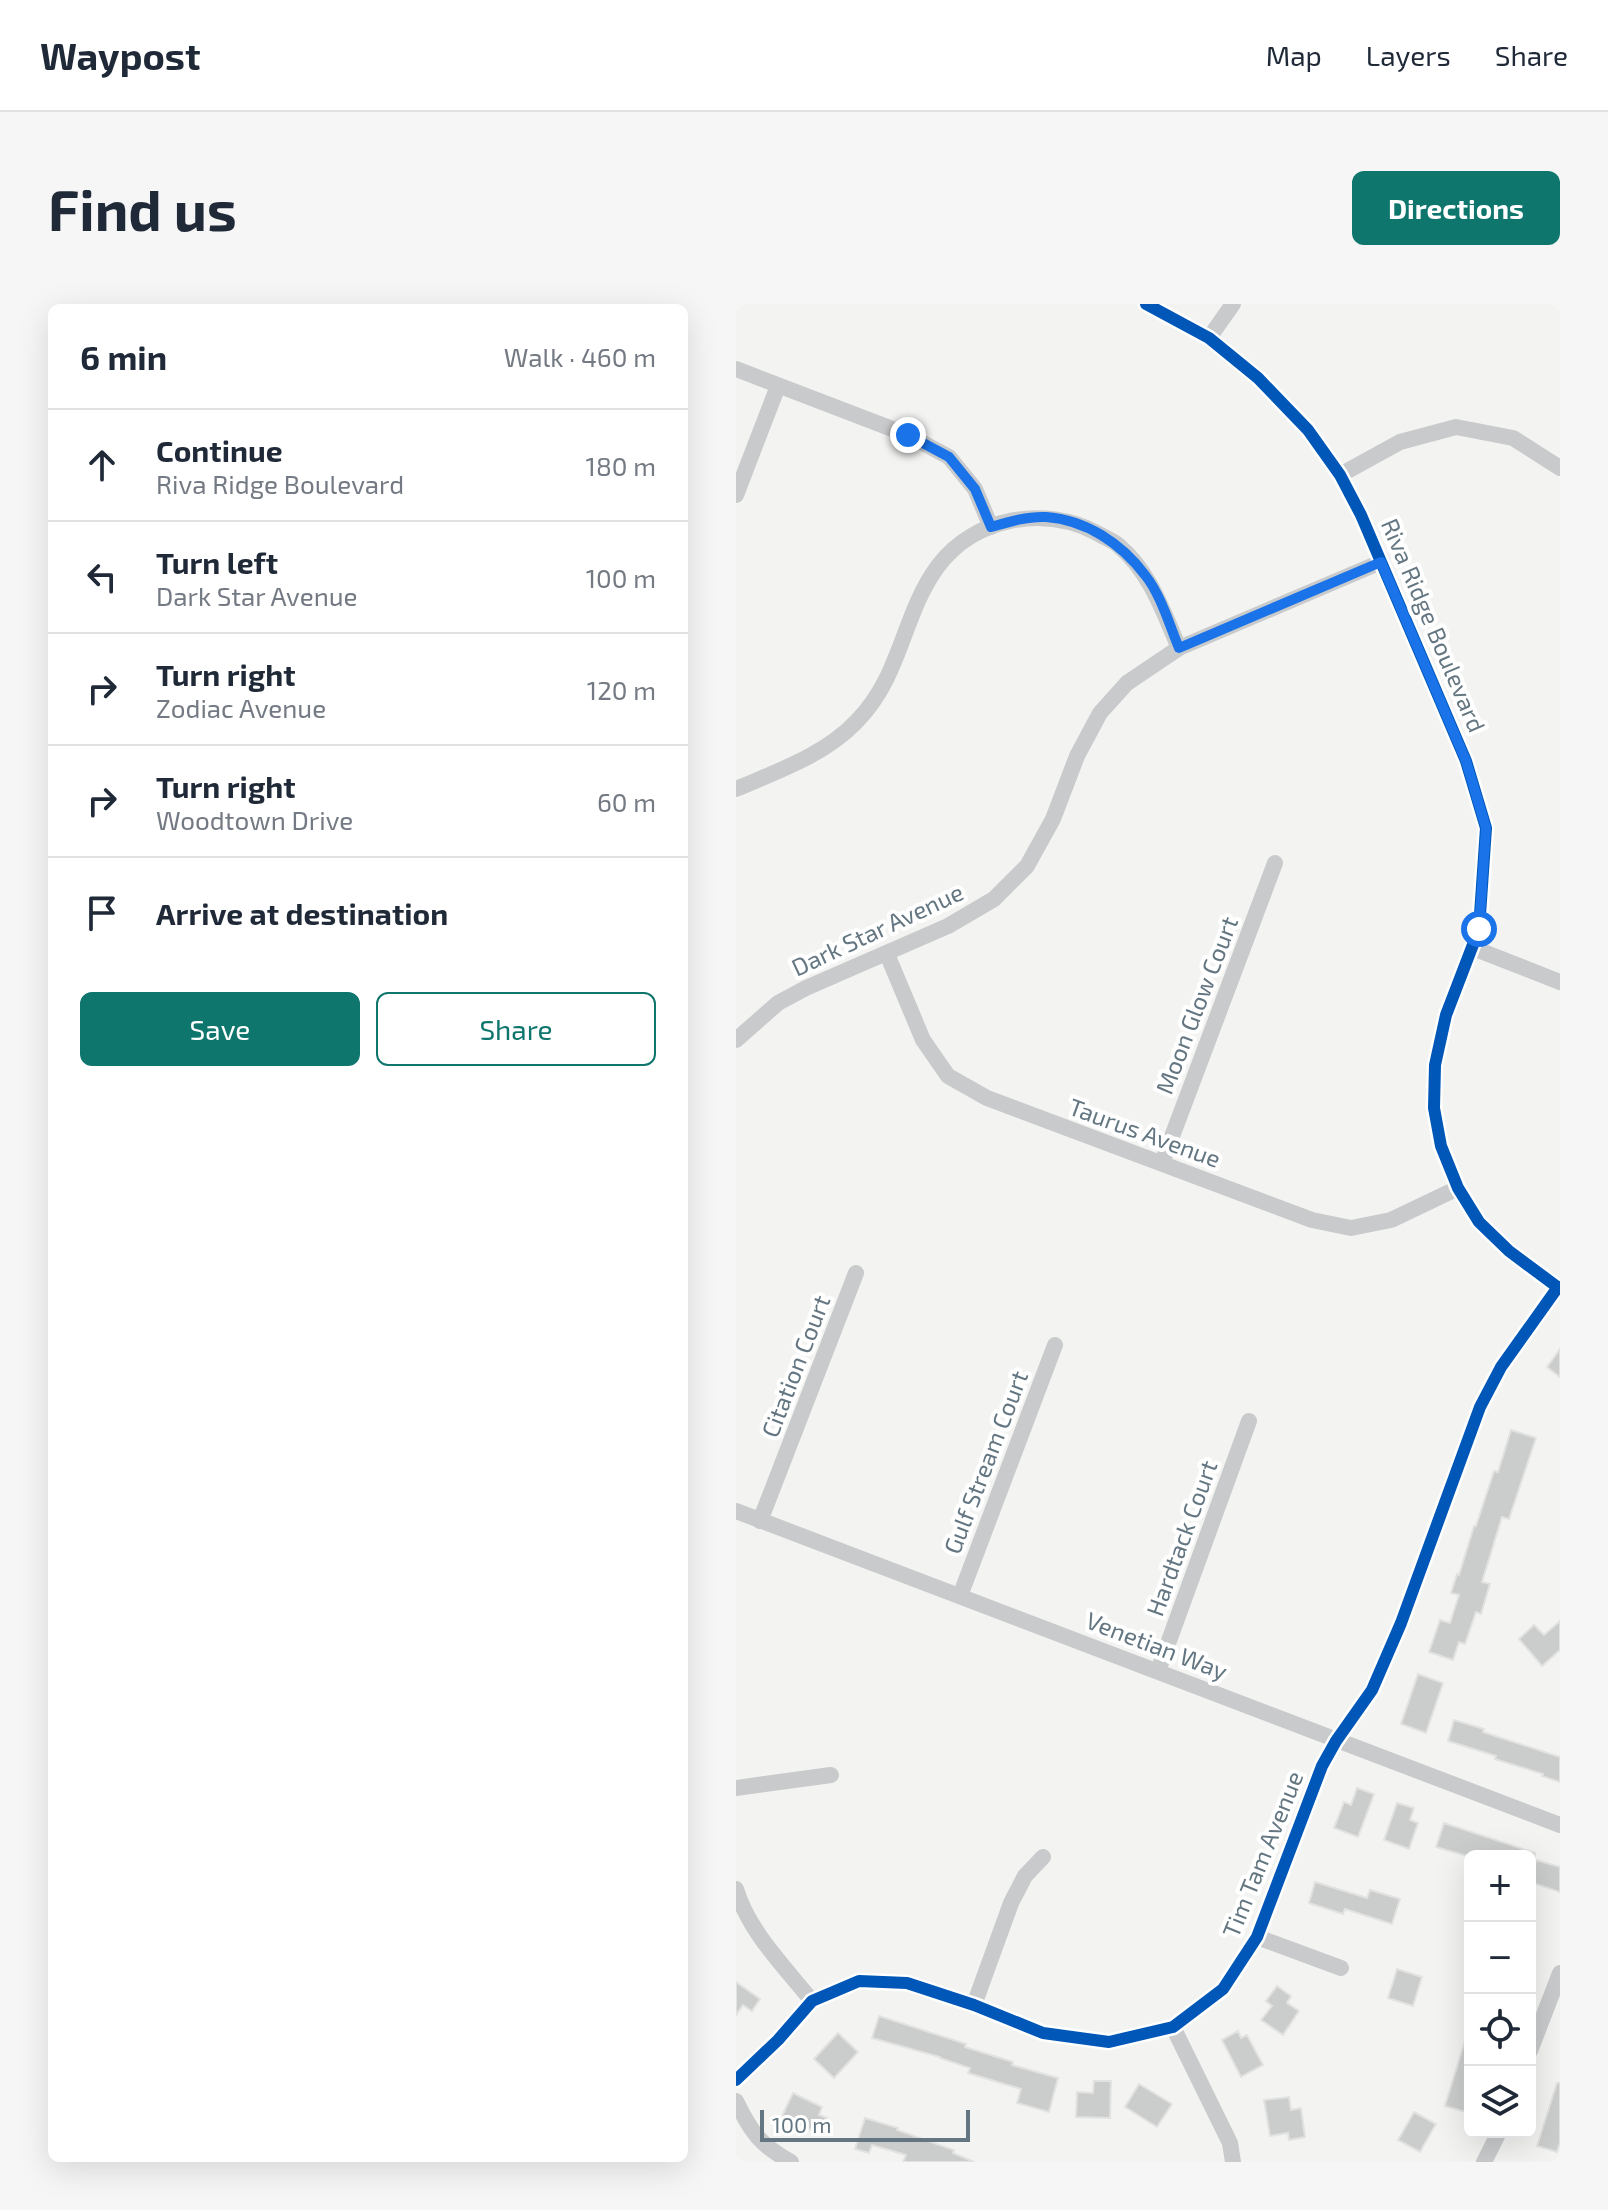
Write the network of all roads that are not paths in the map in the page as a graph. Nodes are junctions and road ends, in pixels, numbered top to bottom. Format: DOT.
graph roads {
  1 [pos="1146,304"];
  2 [pos="1233,304"];
  3 [pos="1209,338"];
  4 [pos="736,369"];
  5 [pos="778,386"];
  6 [pos="1560,468"];
  7 [pos="1340,475"];
  8 [pos="736,495"];
  9 [pos="991,527"];
  10 [pos="1381,562"];
  11 [pos="1179,648"];
  12 [pos="736,789"];
  13 [pos="1275,863"];
  14 [pos="1473,948"];
  15 [pos="887,954"];
  16 [pos="1560,982"];
  17 [pos="736,1040"];
  18 [pos="1162,1163"];
  19 [pos="1458,1188"];
  20 [pos="856,1273"];
  21 [pos="1559,1288"];
  22 [pos="1055,1345"];
  23 [pos="1249,1421"];
  24 [pos="736,1511"];
  25 [pos="760,1521"];
  26 [pos="960,1596"];
  27 [pos="1158,1671"];
  28 [pos="1336,1741"];
  29 [pos="831,1775"];
  30 [pos="736,1788"];
  31 [pos="1560,1825"];
  32 [pos="1043,1857"];
  33 [pos="736,1889"];
  34 [pos="1257,1937"];
  35 [pos="1341,1968"];
  36 [pos="1560,1973"];
  37 [pos="812,2001"];
  38 [pos="1555,2002"];
  39 [pos="974,2005"];
  40 [pos="1173,2027"];
  41 [pos="1536,2039"];
  42 [pos="736,2080"];
  43 [pos="736,2101"];
  44 [pos="1496,2138"];
  45 [pos="791,2162"];
  46 [pos="1233,2162"];
  47 [pos="1484,2162"];
  1 -- 3 [label="street, Riva Ridge Boulevard"];
  2 -- 3 [label="street"];
  3 -- 7 [label="street, Riva Ridge Boulevard"];
  4 -- 5 [label="street"];
  5 -- 8 [label="street"];
  5 -- 9 [label="street"];
  6 -- 7 [label="street"];
  7 -- 10 [label="street, Riva Ridge Boulevard"];
  9 -- 11 [label="street"];
  9 -- 12 [label="street"];
  10 -- 11 [label="street, Dark Star Avenue"];
  10 -- 14 [label="street, Riva Ridge Boulevard"];
  11 -- 15 [label="street, Dark Star Avenue"];
  13 -- 18 [label="street, Moon Glow Court"];
  14 -- 16 [label="street"];
  14 -- 19 [label="street, Riva Ridge Boulevard"];
  15 -- 17 [label="street, Dark Star Avenue"];
  15 -- 18 [label="street, Taurus Avenue"];
  18 -- 19 [label="street, Taurus Avenue"];
  19 -- 21 [label="street, Riva Ridge Boulevard"];
  20 -- 25 [label="street, Citation Court"];
  21 -- 28 [label="street, Tim Tam Avenue"];
  22 -- 26 [label="street, Gulf Stream Court"];
  23 -- 27 [label="street, Hardtack Court"];
  24 -- 25 [label="street, Venetian Way"];
  25 -- 26 [label="street, Venetian Way"];
  26 -- 27 [label="street, Venetian Way"];
  27 -- 28 [label="street, Venetian Way"];
  28 -- 31 [label="street, Venetian Way"];
  28 -- 34 [label="street, Tim Tam Avenue"];
  29 -- 30 [label="street"];
  32 -- 39 [label="street"];
  33 -- 37 [label="street"];
  34 -- 35 [label="street"];
  34 -- 40 [label="street, Tim Tam Avenue"];
  36 -- 38 [label="street"];
  37 -- 39 [label="street, Tim Tam Avenue"];
  37 -- 42 [label="street, Tim Tam Avenue"];
  38 -- 41 [label="street"];
  39 -- 40 [label="street, Tim Tam Avenue"];
  40 -- 46 [label="street"];
  43 -- 45 [label="street"];
  44 -- 47 [label="street"];
}
